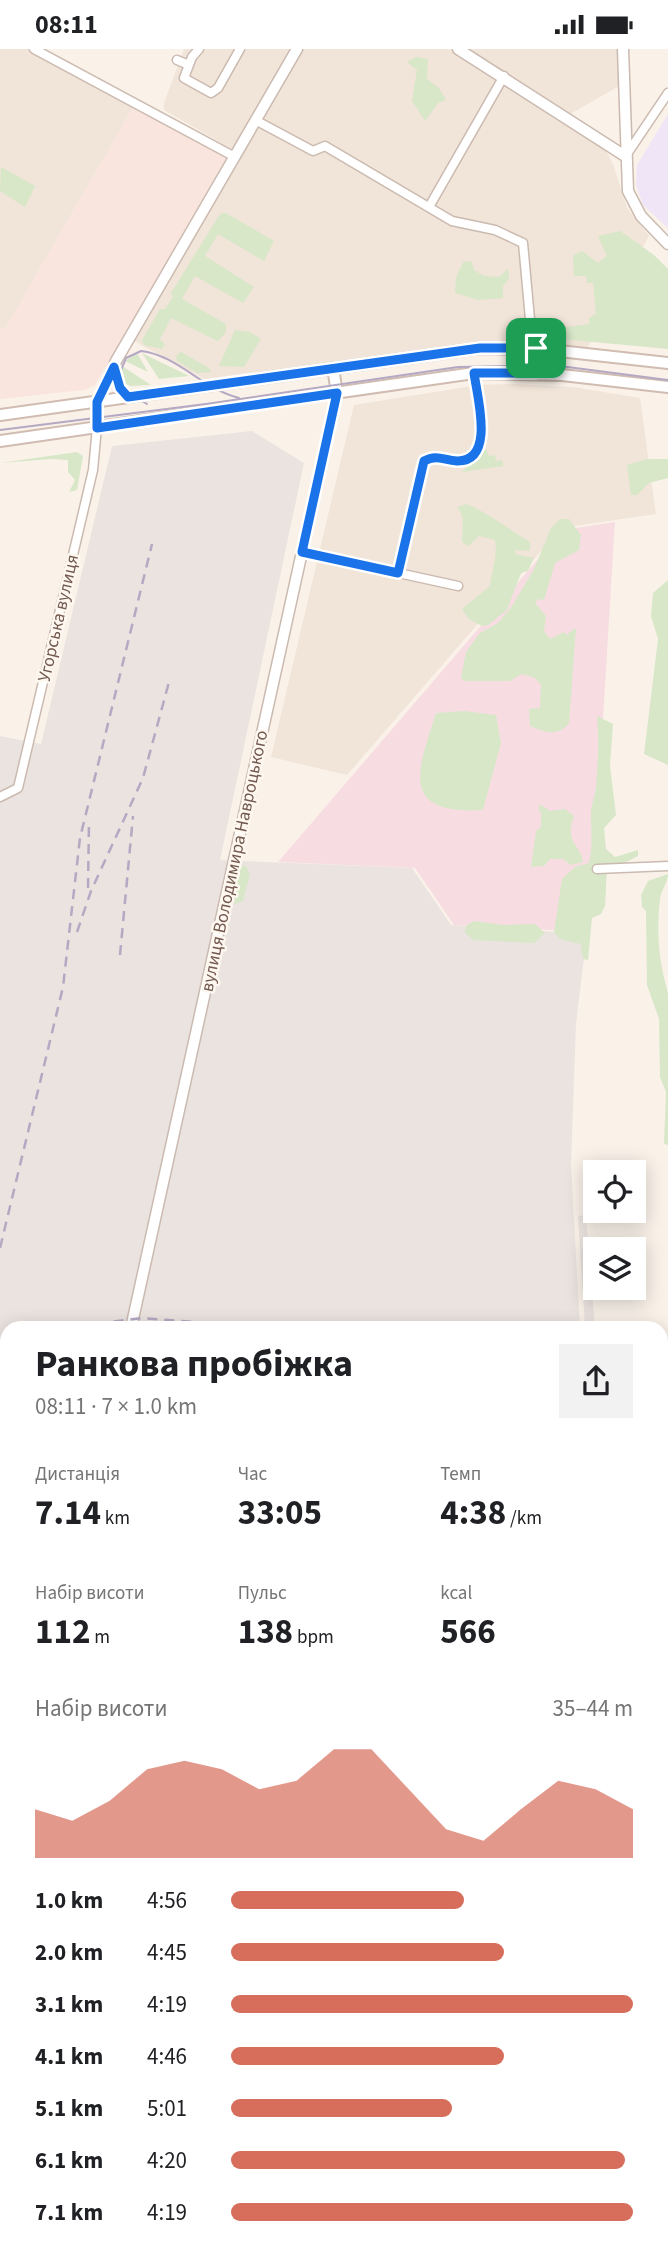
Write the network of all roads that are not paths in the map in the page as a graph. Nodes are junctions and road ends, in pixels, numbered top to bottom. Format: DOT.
graph roads {
  1 [pos="34,49"];
  2 [pos="199,49"];
  3 [pos="240,49"];
  4 [pos="297,49"];
  5 [pos="458,49"];
  6 [pos="623,49"];
  7 [pos="177,60"];
  8 [pos="189,65"];
  9 [pos="504,76"];
  10 [pos="668,93"];
  11 [pos="257,121"];
  12 [pos="625,156"];
  13 [pos="235,157"];
  14 [pos="429,207"];
  15 [pos="668,244"];
  16 [pos="536,348"];
  17 [pos="668,363"];
  18 [pos="114,367"];
  19 [pos="333,368"];
  20 [pos="474,373"];
  21 [pos="536,373"];
  22 [pos="668,387"];
  23 [pos="337,393"];
  24 [pos="128,397"];
  25 [pos="97,402"];
  26 [pos="0,415"];
  27 [pos="97,428"];
  28 [pos="0,441"];
  29 [pos="302,552"];
  30 [pos="398,573"];
  31 [pos="458,586"];
  32 [pos="0,797"];
  33 [pos="668,866"];
  34 [pos="597,869"];
  35 [pos="133,1321"];
  1 -- 13 [label="street"];
  2 -- 8 [label="street"];
  3 -- 8 [label="street"];
  4 -- 11 [label="street"];
  5 -- 9 [label="street"];
  6 -- 12 [label="street"];
  7 -- 8 [label="street"];
  9 -- 12 [label="street"];
  9 -- 14 [label="street"];
  10 -- 12 [label="street"];
  11 -- 13 [label="street"];
  11 -- 14 [label="street"];
  12 -- 15 [label="street"];
  13 -- 18 [label="street"];
  14 -- 16 [label="street"];
  16 -- 17 [label="main road"];
  16 -- 19 [label="main road"];
  16 -- 21 [label="main road"];
  18 -- 24 [label="street"];
  18 -- 25 [label="street"];
  19 -- 23 [label="main road"];
  19 -- 24 [label="main road"];
  20 -- 21 [label="main road"];
  20 -- 23 [label="main road"];
  20 -- 30 [label="street"];
  21 -- 22 [label="main road"];
  23 -- 27 [label="main road"];
  23 -- 29 [label="street, вулиця Володимира Навроцького"];
  24 -- 25 [label="main road"];
  25 -- 26 [label="main road"];
  25 -- 27 [label="main road"];
  27 -- 28 [label="main road"];
  27 -- 32 [label="street, Угорська вулиця"];
  29 -- 30 [label="street"];
  29 -- 35 [label="street, вулиця Володимира Навроцького"];
  30 -- 31 [label="street"];
  33 -- 34 [label="street"];
}
